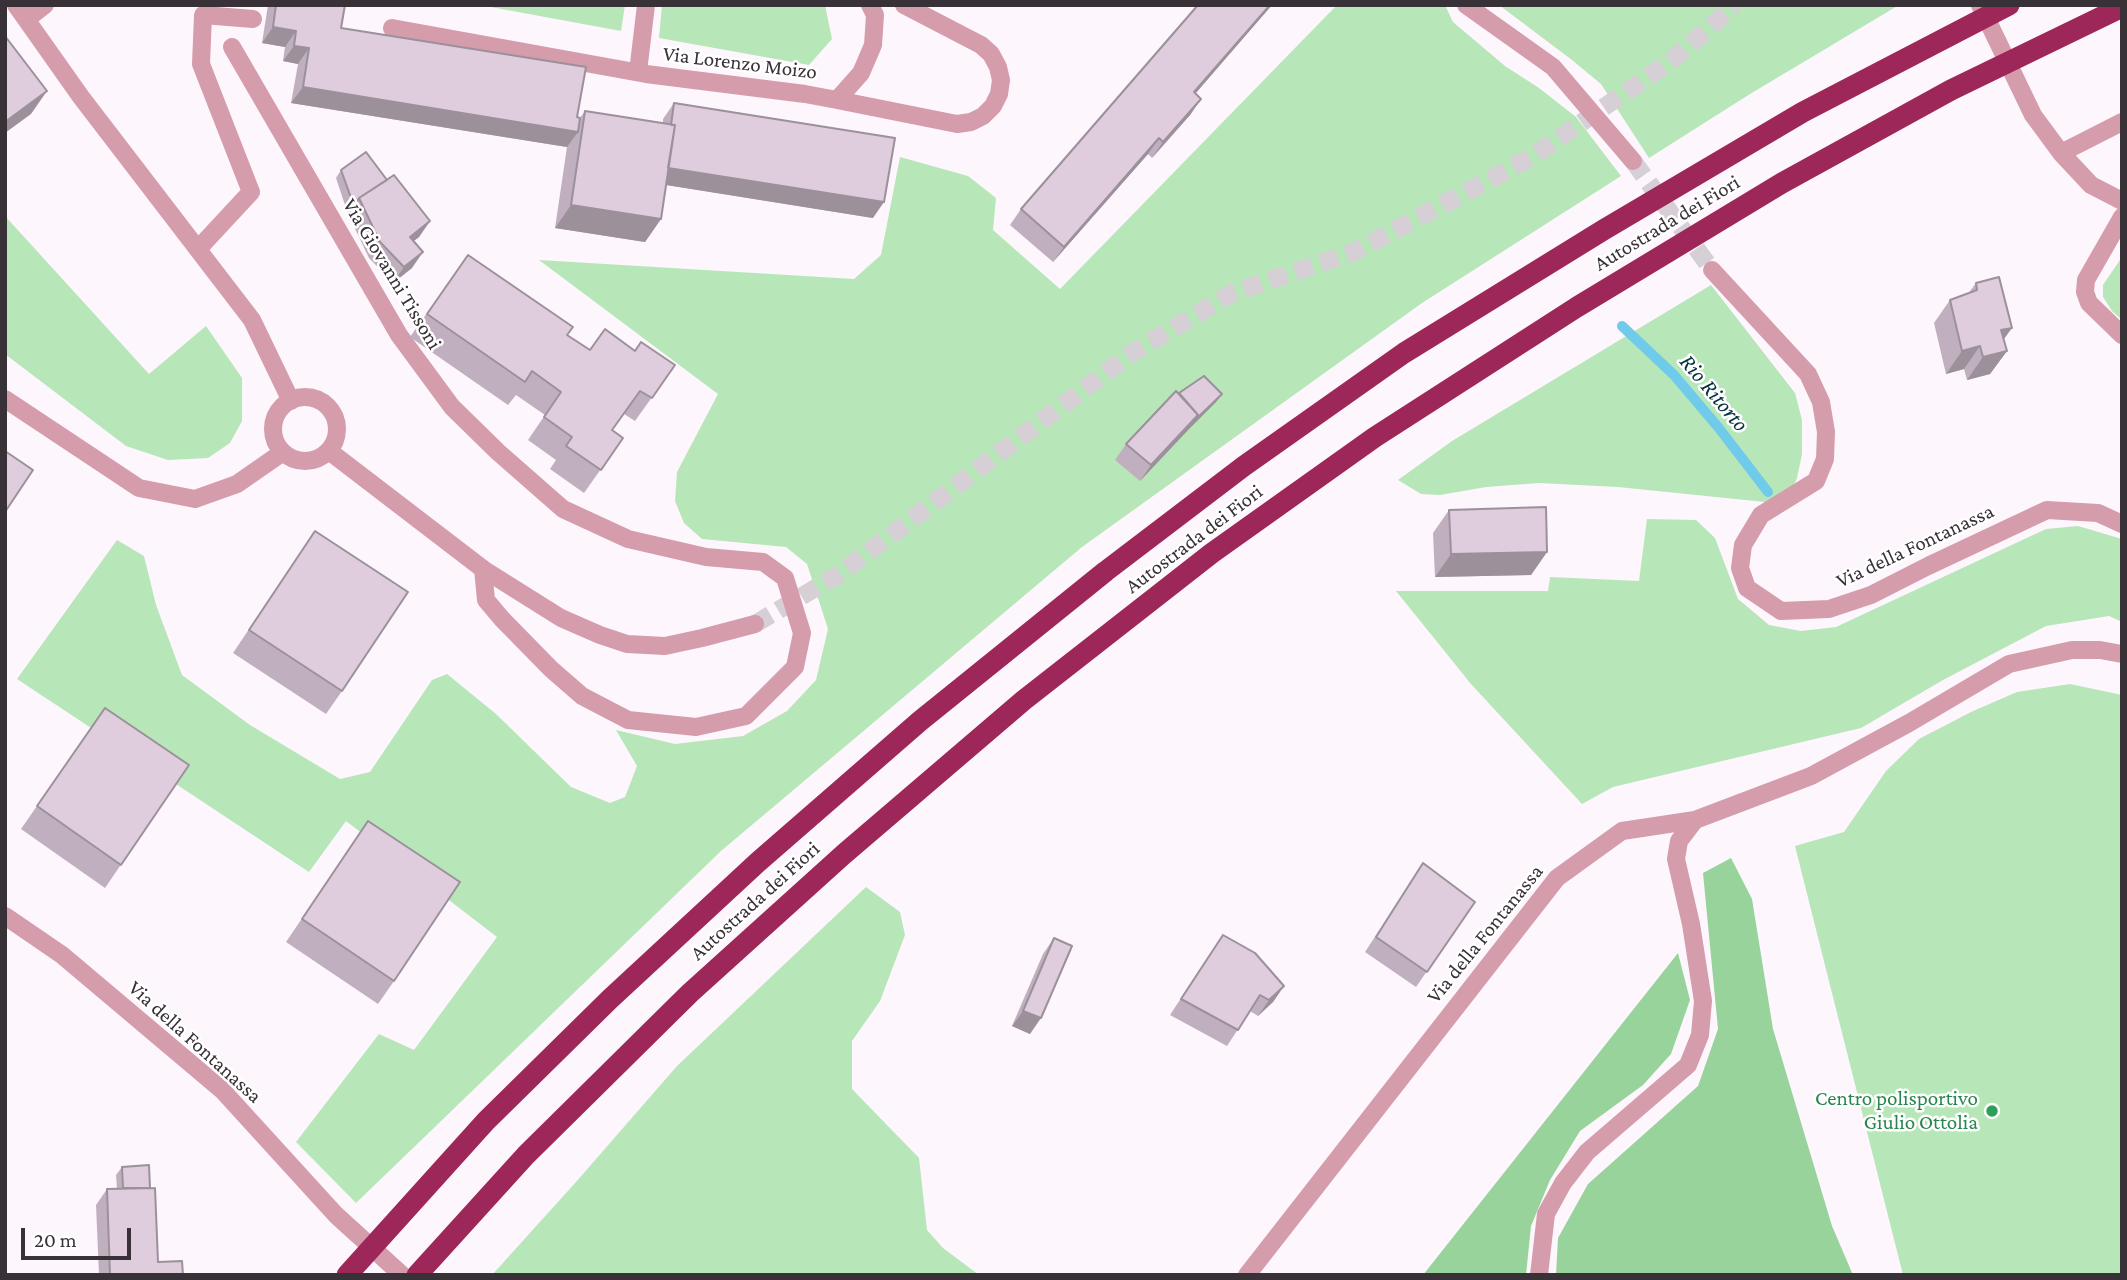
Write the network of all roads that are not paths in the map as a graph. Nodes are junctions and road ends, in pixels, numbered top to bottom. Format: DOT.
graph roads {
  1 [pos="45,5"];
  2 [pos="646,5"];
  3 [pos="870,5"];
  4 [pos="904,5"];
  5 [pos="1466,5"];
  6 [pos="1980,5"];
  7 [pos="2009,5"];
  8 [pos="2122,7"];
  9 [pos="21,12"];
  10 [pos="253,19"];
  11 [pos="392,28"];
  12 [pos="232,47"];
  13 [pos="638,72"];
  14 [pos="837,100"];
  15 [pos="2122,122"];
  16 [pos="2061,153"];
  17 [pos="1633,161"];
  18 [pos="2122,201"];
  19 [pos="2122,217"];
  20 [pos="198,249"];
  21 [pos="1712,270"];
  22 [pos="2122,335"];
  23 [pos="5,399"];
  24 [pos="291,401"];
  25 [pos="330,451"];
  26 [pos="283,452"];
  27 [pos="2122,524"];
  28 [pos="483,569"];
  29 [pos="755,624"];
  30 [pos="2122,654"];
  31 [pos="1695,820"];
  32 [pos="5,916"];
  33 [pos="347,1275"];
  34 [pos="402,1275"];
  35 [pos="417,1275"];
  36 [pos="1247,1275"];
  37 [pos="1539,1275"];
  1 -- 9 [label="street"];
  2 -- 13 [label="street, Via Lorenzo Moizo"];
  3 -- 14 [label="street, Via Lorenzo Moizo"];
  4 -- 14 [label="street, Via Lorenzo Moizo"];
  5 -- 17 [label="street"];
  6 -- 16 [label="street"];
  7 -- 33 [label="highway, Autostrada dei Fiori"];
  8 -- 35 [label="highway, Autostrada dei Fiori"];
  9 -- 20 [label="street"];
  10 -- 20 [label="street"];
  11 -- 13 [label="street, Via Lorenzo Moizo"];
  12 -- 28 [label="street, Via Giovanni Tissoni"];
  13 -- 14 [label="street, Via Lorenzo Moizo"];
  15 -- 16 [label="street"];
  16 -- 18 [label="street"];
  19 -- 22 [label="street"];
  20 -- 24 [label="street"];
  21 -- 27 [label="street, Via della Fontanassa"];
  23 -- 26 [label="street"];
  24 -- 25 [label="street"];
  24 -- 26 [label="street"];
  25 -- 26 [label="street"];
  25 -- 28 [label="street"];
  28 -- 29 [label="street"];
  30 -- 31 [label="street, Via della Fontanassa"];
  31 -- 36 [label="street, Via della Fontanassa"];
  31 -- 37 [label="street"];
  32 -- 34 [label="street, Via della Fontanassa"];
}
